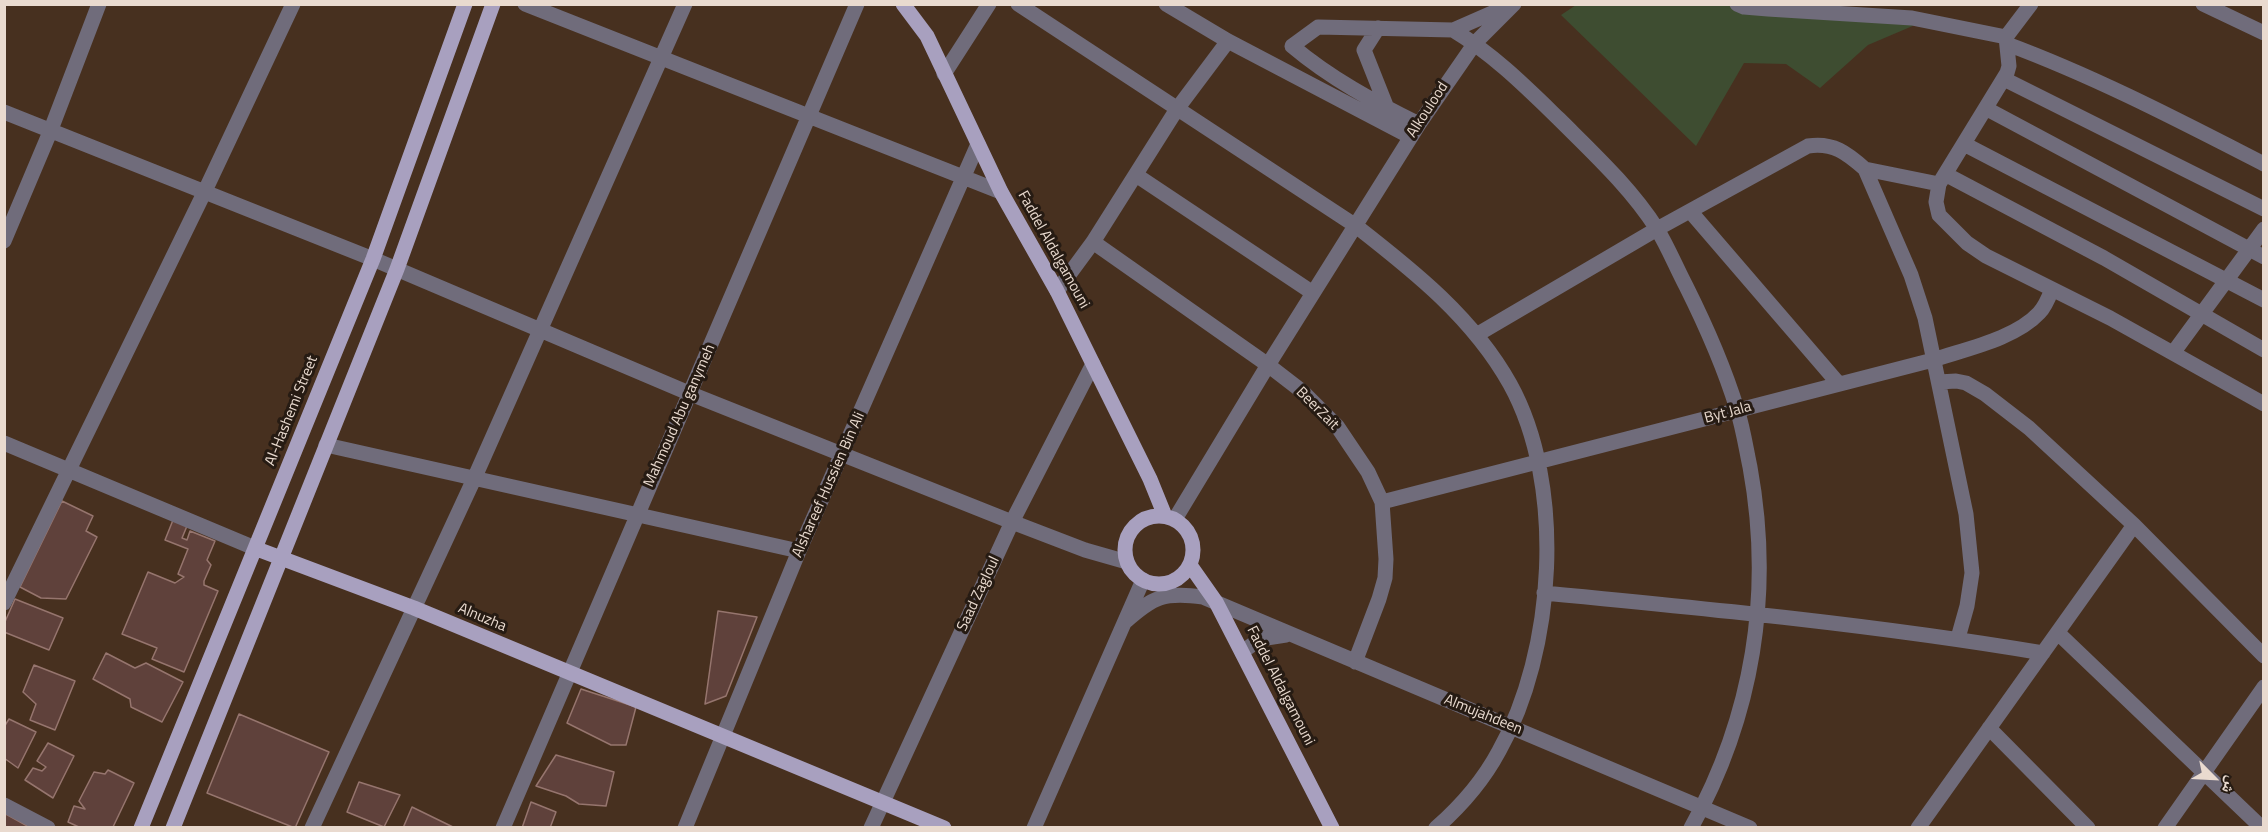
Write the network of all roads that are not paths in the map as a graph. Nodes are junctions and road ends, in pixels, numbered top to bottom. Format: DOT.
graph roads {
  1 [pos="99,4"];
  2 [pos="293,4"];
  3 [pos="465,4"];
  4 [pos="493,4"];
  5 [pos="525,4"];
  6 [pos="685,4"];
  7 [pos="857,4"];
  8 [pos="903,4"];
  9 [pos="989,4"];
  10 [pos="1018,4"];
  11 [pos="1166,4"];
  12 [pos="1512,4"];
  13 [pos="1737,4"];
  14 [pos="2031,4"];
  15 [pos="2203,4"];
  16 [pos="1378,28"];
  17 [pos="1454,30"];
  18 [pos="2264,33"];
  19 [pos="1228,41"];
  20 [pos="2007,41"];
  21 [pos="1475,43"];
  22 [pos="662,59"];
  23 [pos="944,74"];
  24 [pos="2004,79"];
  25 [pos="1387,108"];
  26 [pos="1177,109"];
  27 [pos="1987,109"];
  28 [pos="4,112"];
  29 [pos="809,116"];
  30 [pos="1415,130"];
  31 [pos="50,132"];
  32 [pos="978,144"];
  33 [pos="1964,144"];
  34 [pos="2264,165"];
  35 [pos="1865,169"];
  36 [pos="1136,175"];
  37 [pos="963,177"];
  38 [pos="1942,179"];
  39 [pos="1001,192"];
  40 [pos="204,193"];
  41 [pos="2264,209"];
  42 [pos="1690,211"];
  43 [pos="1356,226"];
  44 [pos="1657,229"];
  45 [pos="2264,229"];
  46 [pos="4,242"];
  47 [pos="1093,242"];
  48 [pos="2248,250"];
  49 [pos="2264,257"];
  50 [pos="373,260"];
  51 [pos="397,269"];
  52 [pos="2227,280"];
  53 [pos="2052,289"];
  54 [pos="1057,291"];
  55 [pos="1313,293"];
  56 [pos="2264,300"];
  57 [pos="2202,314"];
  58 [pos="541,330"];
  59 [pos="1478,334"];
  60 [pos="2264,350"];
  61 [pos="2173,353"];
  62 [pos="1933,360"];
  63 [pos="1093,364"];
  64 [pos="1268,365"];
  65 [pos="1939,382"];
  66 [pos="1838,383"];
  67 [pos="691,394"];
  68 [pos="2264,404"];
  69 [pos="1738,411"];
  70 [pos="4,443"];
  71 [pos="326,446"];
  72 [pos="843,455"];
  73 [pos="1539,461"];
  74 [pos="68,471"];
  75 [pos="474,478"];
  76 [pos="1382,502"];
  77 [pos="637,515"];
  78 [pos="1170,517"];
  79 [pos="1012,522"];
  80 [pos="2134,525"];
  81 [pos="257,549"];
  82 [pos="800,551"];
  83 [pos="282,558"];
  84 [pos="1127,562"];
  85 [pos="1190,565"];
  86 [pos="1143,580"];
  87 [pos="1544,593"];
  88 [pos="1216,602"];
  89 [pos="4,603"];
  90 [pos="414,608"];
  91 [pos="1758,613"];
  92 [pos="1125,622"];
  93 [pos="2058,633"];
  94 [pos="1289,635"];
  95 [pos="1958,638"];
  96 [pos="1242,652"];
  97 [pos="2043,652"];
  98 [pos="2264,656"];
  99 [pos="1354,662"];
  100 [pos="569,674"];
  101 [pos="2264,687"];
  102 [pos="1512,726"];
  103 [pos="1989,728"];
  104 [pos="723,737"];
  105 [pos="2205,771"];
  106 [pos="883,802"];
  107 [pos="4,805"];
  108 [pos="1703,806"];
  109 [pos="48,828"];
  110 [pos="141,828"];
  111 [pos="173,828"];
  112 [pos="312,828"];
  113 [pos="503,828"];
  114 [pos="685,828"];
  115 [pos="871,828"];
  116 [pos="944,828"];
  117 [pos="1034,828"];
  118 [pos="1332,828"];
  119 [pos="1436,828"];
  120 [pos="1691,828"];
  121 [pos="1750,828"];
  122 [pos="1918,828"];
  123 [pos="2088,828"];
  124 [pos="2165,828"];
  125 [pos="2262,828"];
  1 -- 31 [label="street"];
  2 -- 40 [label="street"];
  3 -- 50 [label="main road, Al-Hashemi Street"];
  4 -- 51 [label="main road"];
  5 -- 22 [label="street"];
  6 -- 22 [label="street"];
  7 -- 29 [label="street, Mahmoud Abu ganymeh"];
  8 -- 23 [label="main road, Faddel Aldalgamouni"];
  9 -- 23 [label="street"];
  10 -- 26 [label="street"];
  11 -- 19 [label="street"];
  12 -- 17 [label="street"];
  12 -- 21 [label="street, Alkoulood"];
  13 -- 20 [label="street"];
  14 -- 20 [label="street"];
  15 -- 18 [label="street"];
  16 -- 17 [label="street"];
  16 -- 25 [label="street"];
  16 -- 25 [label="street"];
  17 -- 21 [label="street"];
  19 -- 26 [label="street"];
  19 -- 30 [label="street"];
  20 -- 24 [label="street"];
  20 -- 34 [label="street"];
  21 -- 30 [label="street, Alkoulood"];
  21 -- 44 [label="street"];
  22 -- 29 [label="street"];
  22 -- 58 [label="street"];
  23 -- 32 [label="main road, Faddel Aldalgamouni"];
  24 -- 27 [label="street"];
  24 -- 41 [label="street"];
  25 -- 30 [label="street"];
  26 -- 36 [label="street"];
  26 -- 43 [label="street"];
  27 -- 33 [label="street"];
  27 -- 48 [label="street"];
  28 -- 31 [label="street"];
  29 -- 37 [label="street"];
  29 -- 67 [label="street, Mahmoud Abu ganymeh"];
  30 -- 43 [label="street, Alkoulood"];
  31 -- 40 [label="street"];
  31 -- 46 [label="street"];
  32 -- 37 [label="street, Alshareef Hussien Bin Ali"];
  32 -- 39 [label="main road, Faddel Aldalgamouni"];
  33 -- 38 [label="street"];
  33 -- 52 [label="street"];
  35 -- 38 [label="street"];
  35 -- 42 [label="street"];
  35 -- 62 [label="street"];
  36 -- 47 [label="street"];
  36 -- 55 [label="street"];
  37 -- 39 [label="street"];
  37 -- 72 [label="street, Alshareef Hussien Bin Ali"];
  38 -- 53 [label="street"];
  38 -- 57 [label="street"];
  39 -- 54 [label="main road, Faddel Aldalgamouni"];
  40 -- 50 [label="street"];
  40 -- 74 [label="street"];
  42 -- 44 [label="street"];
  42 -- 66 [label="street"];
  43 -- 55 [label="street, Alkoulood"];
  43 -- 59 [label="street"];
  44 -- 59 [label="street"];
  44 -- 69 [label="street"];
  45 -- 48 [label="street"];
  47 -- 54 [label="street"];
  47 -- 64 [label="street, BeerZait"];
  48 -- 49 [label="street"];
  48 -- 52 [label="street"];
  50 -- 51 [label="street"];
  50 -- 81 [label="main road, Al-Hashemi Street"];
  51 -- 58 [label="street"];
  51 -- 71 [label="main road"];
  52 -- 56 [label="street"];
  52 -- 57 [label="street"];
  53 -- 61 [label="street"];
  53 -- 62 [label="street, Byt Jala"];
  54 -- 63 [label="main road, Faddel Aldalgamouni"];
  55 -- 64 [label="street, Alkoulood"];
  57 -- 60 [label="street"];
  57 -- 61 [label="street"];
  58 -- 67 [label="street"];
  58 -- 75 [label="street"];
  59 -- 73 [label="street"];
  61 -- 68 [label="street"];
  62 -- 65 [label="street"];
  62 -- 66 [label="street, Byt Jala"];
  63 -- 78 [label="main road, Faddel Aldalgamouni"];
  63 -- 79 [label="street, Saad Zagloul"];
  64 -- 76 [label="street, BeerZait"];
  64 -- 78 [label="street, Alkoulood"];
  65 -- 80 [label="street"];
  65 -- 95 [label="street"];
  66 -- 69 [label="street, Byt Jala"];
  67 -- 72 [label="street"];
  67 -- 77 [label="street, Mahmoud Abu ganymeh"];
  69 -- 73 [label="street, Byt Jala"];
  69 -- 91 [label="street"];
  70 -- 74 [label="street, Alnuzha"];
  71 -- 75 [label="street"];
  71 -- 83 [label="main road"];
  72 -- 79 [label="street"];
  72 -- 82 [label="street, Alshareef Hussien Bin Ali"];
  73 -- 76 [label="street, Byt Jala"];
  73 -- 87 [label="street"];
  74 -- 81 [label="street, Alnuzha"];
  74 -- 89 [label="street"];
  75 -- 77 [label="street"];
  75 -- 90 [label="street"];
  76 -- 99 [label="street, BeerZait"];
  77 -- 82 [label="street"];
  77 -- 100 [label="street, Mahmoud Abu ganymeh"];
  78 -- 84 [label="main road"];
  78 -- 85 [label="main road"];
  79 -- 84 [label="street"];
  79 -- 106 [label="street, Saad Zagloul"];
  80 -- 93 [label="street"];
  80 -- 98 [label="street"];
  81 -- 83 [label="main road, Alnuzha"];
  81 -- 110 [label="main road, Al-Hashemi Street"];
  82 -- 104 [label="street, Alshareef Hussien Bin Ali"];
  83 -- 90 [label="main road, Alnuzha"];
  83 -- 111 [label="main road"];
  84 -- 86 [label="main road"];
  85 -- 86 [label="main road"];
  85 -- 88 [label="main road, Faddel Aldalgamouni"];
  86 -- 92 [label="street"];
  87 -- 91 [label="street"];
  87 -- 102 [label="street"];
  88 -- 92 [label="street, Almujahdeen"];
  88 -- 94 [label="street, Almujahdeen"];
  88 -- 96 [label="main road, Faddel Aldalgamouni"];
  90 -- 100 [label="main road, Alnuzha"];
  90 -- 112 [label="street"];
  91 -- 95 [label="street"];
  91 -- 108 [label="street"];
  92 -- 117 [label="street"];
  93 -- 97 [label="street"];
  93 -- 105 [label="street"];
  94 -- 96 [label="street"];
  94 -- 99 [label="street, Almujahdeen"];
  95 -- 97 [label="street"];
  96 -- 118 [label="main road, Faddel Aldalgamouni"];
  97 -- 103 [label="street"];
  99 -- 102 [label="street, Almujahdeen"];
  100 -- 104 [label="main road, Alnuzha"];
  100 -- 113 [label="street, Mahmoud Abu ganymeh"];
  101 -- 105 [label="street"];
  102 -- 108 [label="street, Almujahdeen"];
  102 -- 119 [label="street"];
  103 -- 122 [label="street"];
  103 -- 123 [label="street"];
  104 -- 106 [label="main road, Alnuzha"];
  104 -- 114 [label="street, Alshareef Hussien Bin Ali"];
  105 -- 124 [label="street"];
  105 -- 125 [label="street"];
  106 -- 115 [label="street, Saad Zagloul"];
  106 -- 116 [label="main road, Alnuzha"];
  107 -- 109 [label="street"];
  108 -- 120 [label="street"];
  108 -- 121 [label="street, Almujahdeen"];
}
